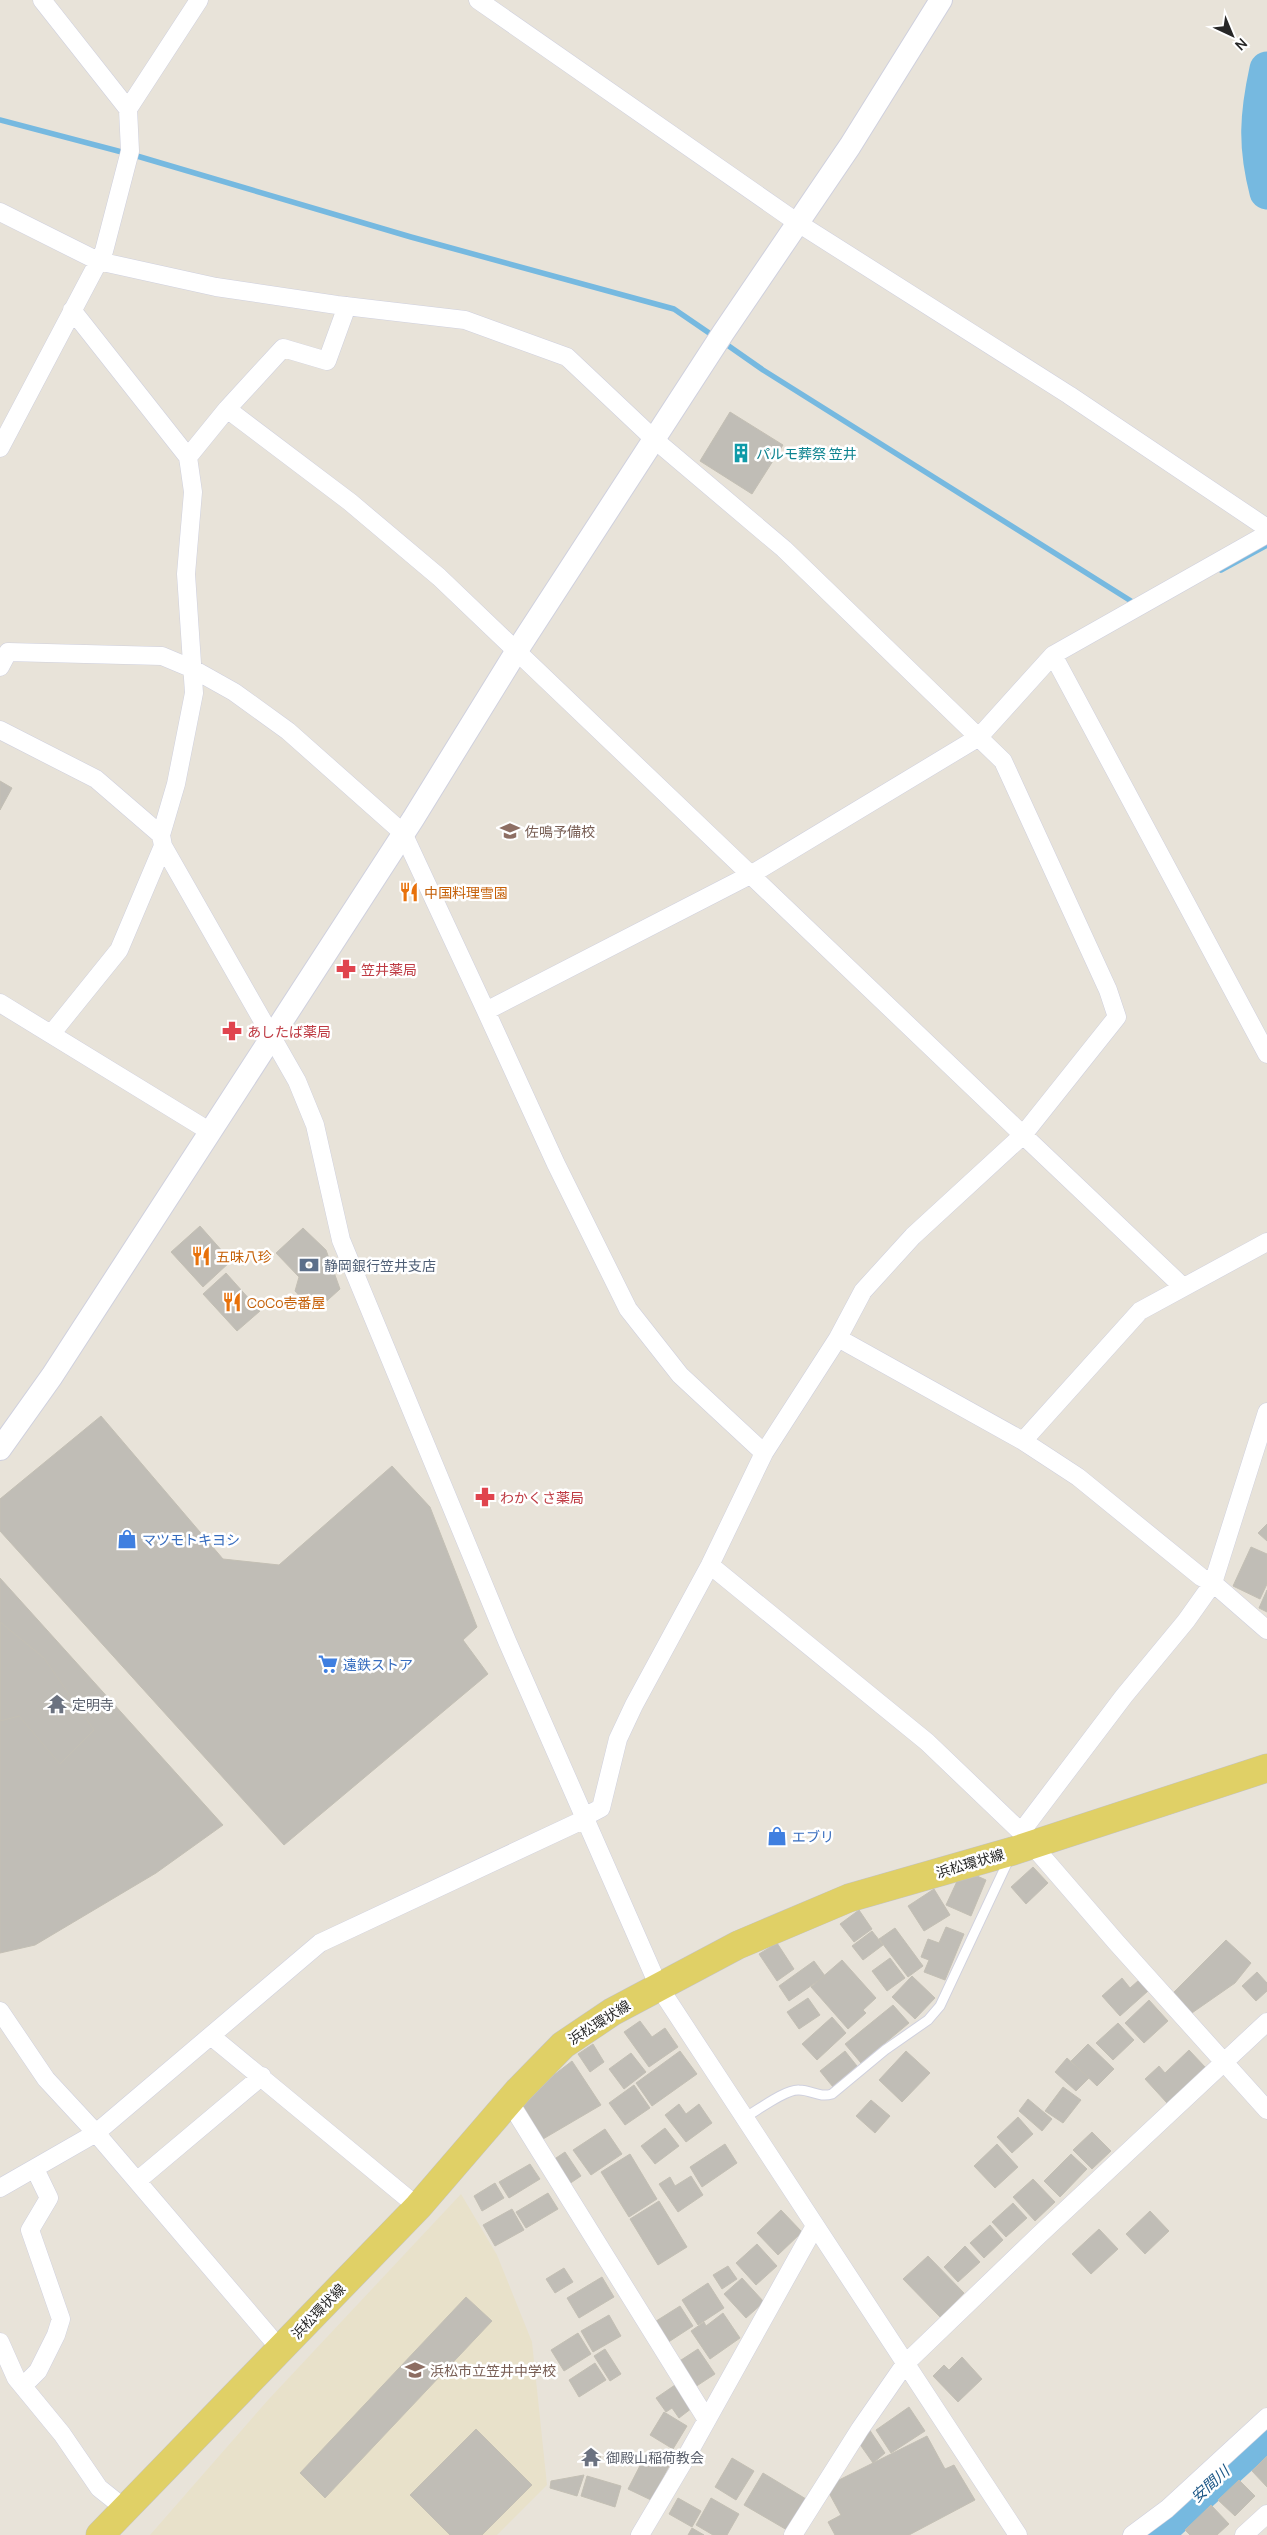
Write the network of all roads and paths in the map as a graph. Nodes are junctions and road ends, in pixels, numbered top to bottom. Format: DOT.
graph roads {
  1 [pos="42,0"];
  2 [pos="199,0"];
  3 [pos="478,0"];
  4 [pos="941,0"];
  5 [pos="128,109"];
  6 [pos="0,212"];
  7 [pos="798,223"];
  8 [pos="98,261"];
  9 [pos="347,306"];
  10 [pos="72,310"];
  11 [pos="227,409"];
  12 [pos="655,440"];
  13 [pos="0,448"];
  14 [pos="188,457"];
  15 [pos="1267,528"];
  16 [pos="1267,534"];
  17 [pos="516,652"];
  18 [pos="1053,655"];
  19 [pos="0,667"];
  20 [pos="193,669"];
  21 [pos="0,730"];
  22 [pos="979,737"];
  23 [pos="403,833"];
  24 [pos="162,841"];
  25 [pos="752,874"];
  26 [pos="0,1003"];
  27 [pos="486,1011"];
  28 [pos="52,1033"];
  29 [pos="273,1035"];
  30 [pos="1267,1054"];
  31 [pos="209,1130"];
  32 [pos="1023,1135"];
  33 [pos="1267,1242"];
  34 [pos="1183,1287"];
  35 [pos="838,1338"];
  36 [pos="1267,1412"];
  37 [pos="3,1437"];
  38 [pos="1022,1441"];
  39 [pos="764,1453"];
  40 [pos="710,1565"];
  41 [pos="1213,1582"];
  42 [pos="1267,1630"];
  43 [pos="1267,1768"];
  44 [pos="584,1818"];
  45 [pos="1022,1842"];
  46 [pos="659,1987"];
  47 [pos="0,2011"];
  48 [pos="1267,2022"];
  49 [pos="211,2036"];
  50 [pos="1224,2064"];
  51 [pos="262,2076"];
  52 [pos="509,2101"];
  53 [pos="1267,2110"];
  54 [pos="744,2118"];
  55 [pos="96,2133"];
  56 [pos="35,2169"];
  57 [pos="137,2181"];
  58 [pos="0,2188"];
  59 [pos="418,2207"];
  60 [pos="815,2226"];
  61 [pos="0,2342"];
  62 [pos="281,2350"];
  63 [pos="905,2364"];
  64 [pos="24,2386"];
  65 [pos="1267,2416"];
  66 [pos="707,2420"];
  67 [pos="124,2508"];
  68 [pos="1267,2514"];
  69 [pos="100,2535"];
  70 [pos="640,2535"];
  71 [pos="794,2535"];
  72 [pos="1018,2535"];
  73 [pos="1132,2535"];
  74 [pos="1244,2535"];
  1 -- 5 [label="street"];
  2 -- 5 [label="street"];
  3 -- 7 [label="street"];
  4 -- 7 [label="street"];
  5 -- 8 [label="street"];
  6 -- 8 [label="street"];
  7 -- 12 [label="street"];
  7 -- 15 [label="street"];
  8 -- 9 [label="street"];
  8 -- 10 [label="street"];
  9 -- 11 [label="street"];
  9 -- 12 [label="street"];
  10 -- 13 [label="street"];
  10 -- 14 [label="street"];
  11 -- 14 [label="street"];
  11 -- 17 [label="street"];
  12 -- 17 [label="street"];
  12 -- 22 [label="street"];
  14 -- 20 [label="street"];
  16 -- 18 [label="street"];
  17 -- 23 [label="street"];
  17 -- 25 [label="street"];
  18 -- 22 [label="street"];
  18 -- 30 [label="street"];
  19 -- 20 [label="street"];
  20 -- 23 [label="street"];
  20 -- 24 [label="street"];
  21 -- 24 [label="street"];
  22 -- 25 [label="street"];
  22 -- 32 [label="street"];
  23 -- 27 [label="street"];
  23 -- 29 [label="street"];
  24 -- 28 [label="street"];
  24 -- 29 [label="street"];
  25 -- 27 [label="street"];
  25 -- 32 [label="street"];
  26 -- 28 [label="street"];
  27 -- 39 [label="street"];
  28 -- 31 [label="street"];
  29 -- 31 [label="street"];
  29 -- 44 [label="street"];
  31 -- 37 [label="street"];
  32 -- 34 [label="street"];
  32 -- 35 [label="street"];
  33 -- 34 [label="street"];
  34 -- 38 [label="street"];
  35 -- 38 [label="street"];
  35 -- 39 [label="street"];
  36 -- 41 [label="street"];
  38 -- 41 [label="street"];
  39 -- 40 [label="street"];
  40 -- 44 [label="street"];
  40 -- 45 [label="street"];
  41 -- 42 [label="street"];
  41 -- 45 [label="street"];
  43 -- 45 [label="main road, 浜松環状線"];
  44 -- 46 [label="street"];
  44 -- 49 [label="street"];
  45 -- 46 [label="main road, 浜松環状線"];
  45 -- 50 [label="street"];
  45 -- 54 [label="lane"];
  46 -- 52 [label="main road, 浜松環状線"];
  46 -- 54 [label="street"];
  47 -- 55 [label="street"];
  48 -- 50 [label="street"];
  49 -- 51 [label="street"];
  49 -- 55 [label="street"];
  50 -- 53 [label="street"];
  50 -- 63 [label="street"];
  51 -- 57 [label="street"];
  51 -- 59 [label="street"];
  52 -- 59 [label="main road, 浜松環状線"];
  52 -- 66 [label="street"];
  54 -- 60 [label="street"];
  55 -- 56 [label="street"];
  55 -- 57 [label="street"];
  56 -- 58 [label="street"];
  56 -- 64 [label="street"];
  57 -- 62 [label="street"];
  59 -- 62 [label="main road, 浜松環状線"];
  60 -- 63 [label="street"];
  60 -- 66 [label="street"];
  61 -- 64 [label="street"];
  62 -- 67 [label="main road, 浜松環状線"];
  63 -- 71 [label="street"];
  63 -- 72 [label="street"];
  64 -- 67 [label="street"];
  65 -- 73 [label="street"];
  66 -- 70 [label="street"];
  67 -- 69 [label="main road, 浜松環状線"];
  68 -- 74 [label="street"];
}
